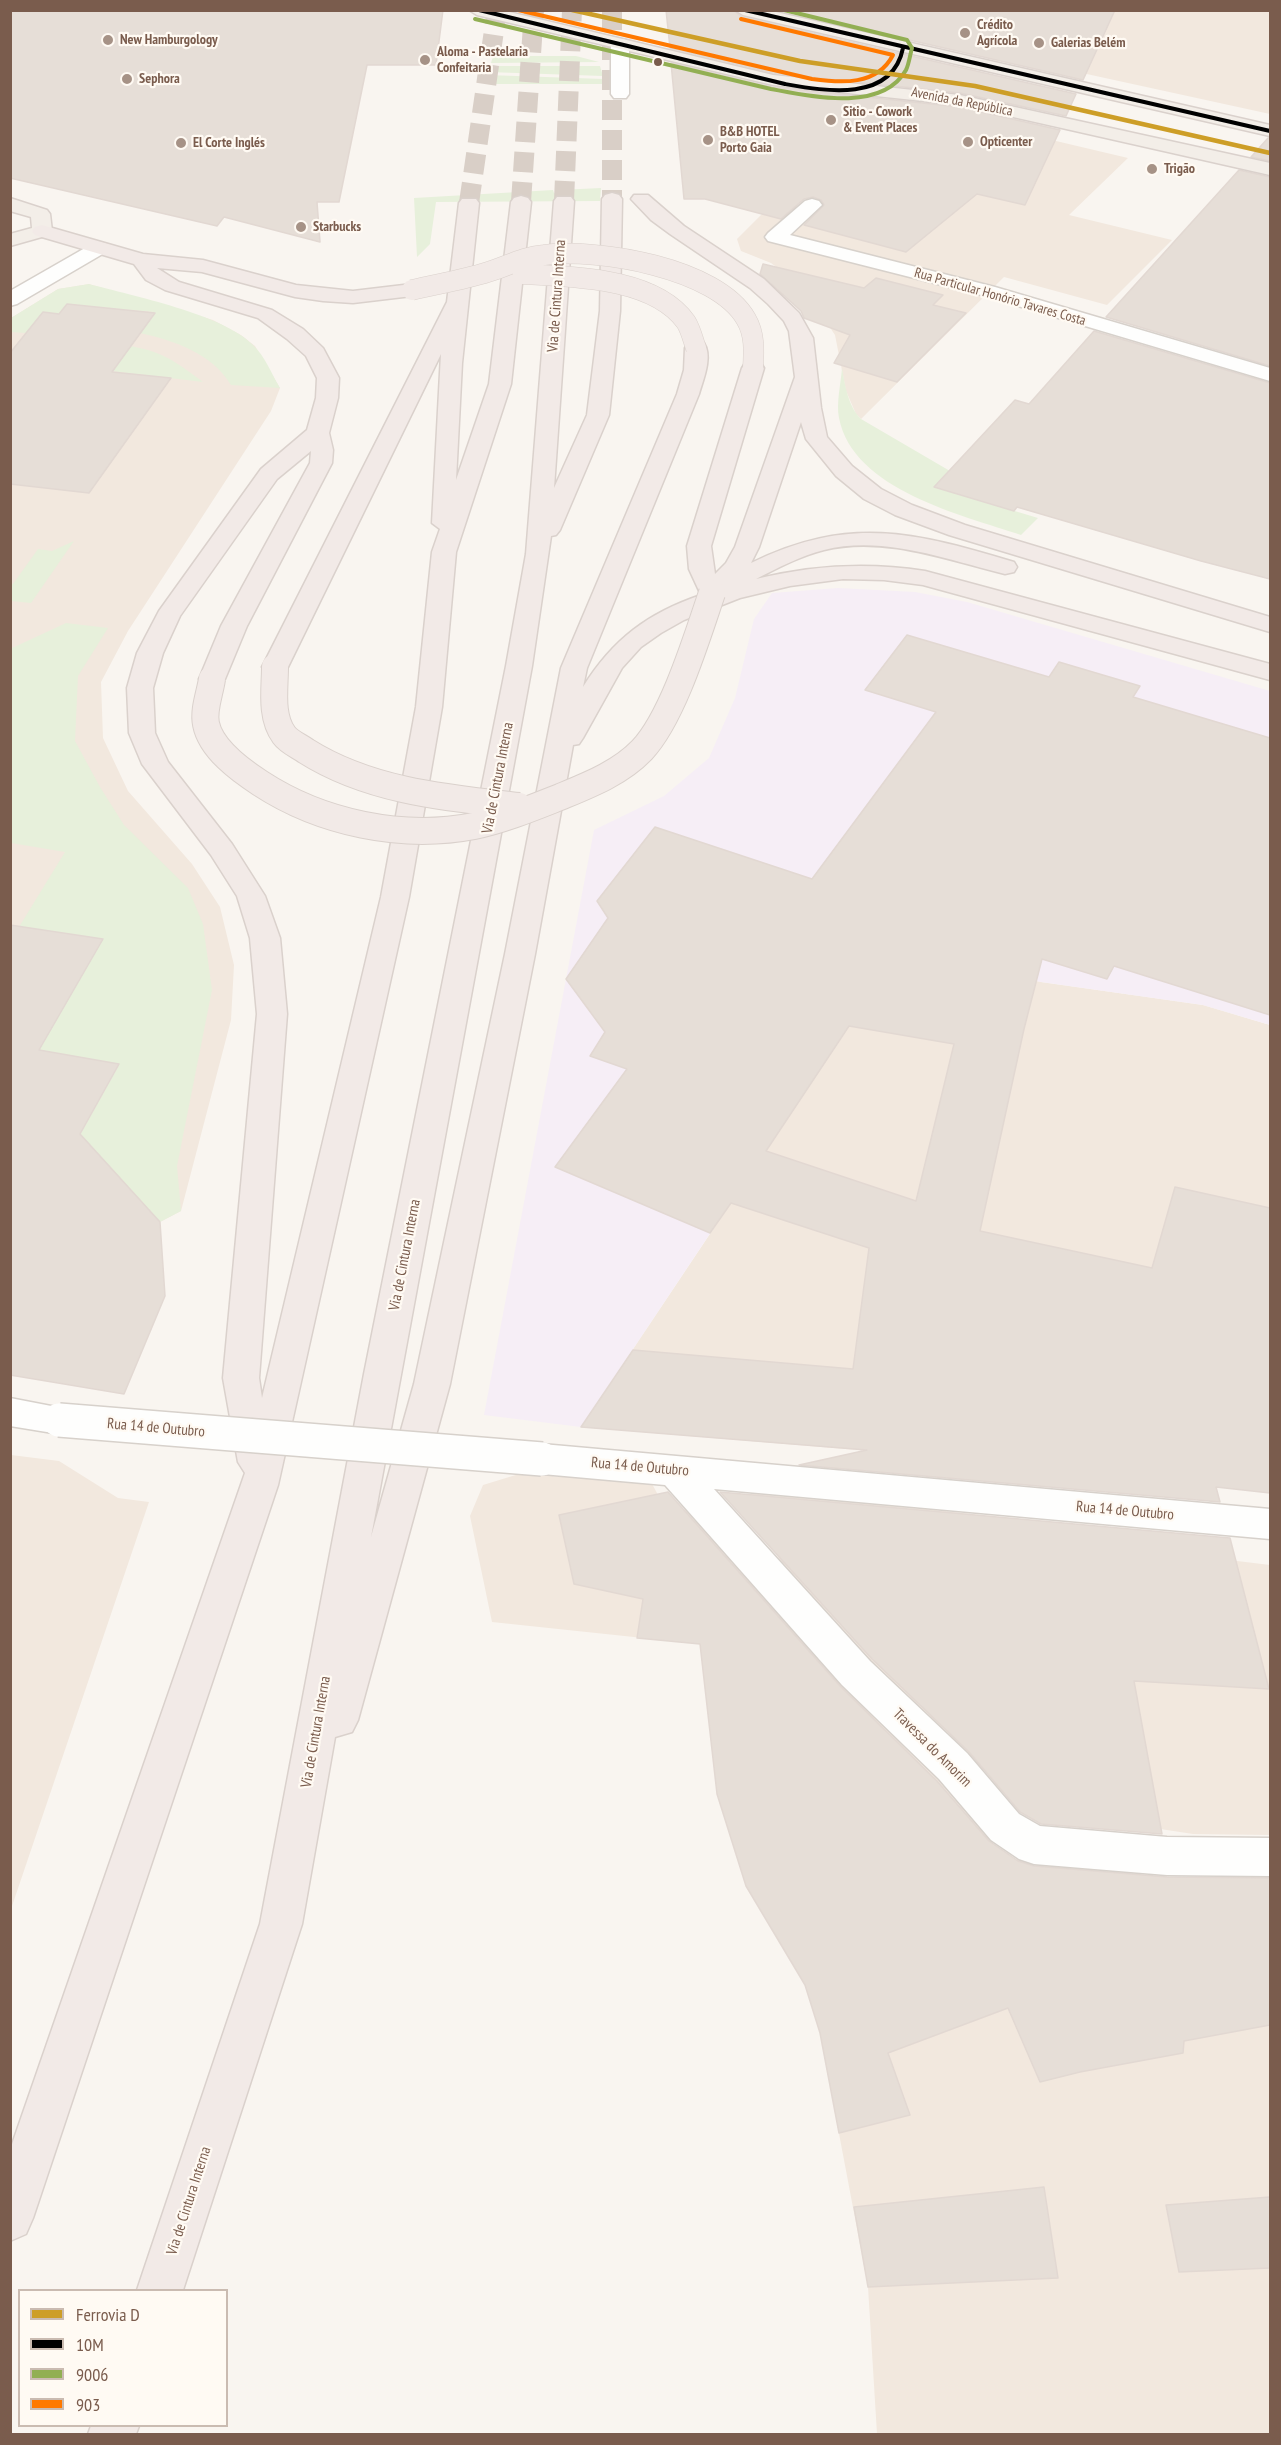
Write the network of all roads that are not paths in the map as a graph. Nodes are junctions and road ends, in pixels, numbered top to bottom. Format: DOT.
graph roads {
  1 [pos="477,10"];
  2 [pos="743,10"];
  3 [pos="620,44"];
  4 [pos="903,48"];
  5 [pos="863,89"];
  6 [pos="620,94"];
  7 [pos="1270,131"];
  8 [pos="1270,169"];
  9 [pos="612,199"];
  10 [pos="641,199"];
  11 [pos="564,201"];
  12 [pos="521,202"];
  13 [pos="10,204"];
  14 [pos="469,204"];
  15 [pos="812,205"];
  16 [pos="42,231"];
  17 [pos="10,238"];
  18 [pos="99,248"];
  19 [pos="141,260"];
  20 [pos="488,272"];
  21 [pos="10,300"];
  22 [pos="455,305"];
  23 [pos="1270,375"];
  24 [pos="806,376"];
  25 [pos="318,434"];
  26 [pos="444,552"];
  27 [pos="538,554"];
  28 [pos="712,593"];
  29 [pos="1270,625"];
  30 [pos="1270,649"];
  31 [pos="1270,672"];
  32 [pos="553,768"];
  33 [pos="535,808"];
  34 [pos="10,1412"];
  35 [pos="674,1470"];
  36 [pos="261,1485"];
  37 [pos="1270,1524"];
  38 [pos="1270,1857"];
  39 [pos="281,1924"];
  40 [pos="10,2218"];
  41 [pos="160,2289"];
  1 -- 3 [label="main road, Avenida da República"];
  2 -- 4 [label="main road"];
  3 -- 5 [label="main road, Avenida da República"];
  3 -- 6 [label="street"];
  4 -- 5 [label="main road"];
  4 -- 7 [label="main road"];
  5 -- 8 [label="main road, Avenida da República"];
  9 -- 27 [label="highway"];
  10 -- 24 [label="highway"];
  11 -- 27 [label="highway, Via de Cintura Interna"];
  12 -- 26 [label="highway"];
  13 -- 16 [label="main road"];
  14 -- 22 [label="highway"];
  15 -- 23 [label="street, Rua Particular Honório Tavares Costa"];
  16 -- 17 [label="main road"];
  16 -- 18 [label="highway"];
  18 -- 19 [label="highway"];
  18 -- 21 [label="street"];
  19 -- 20 [label="highway, bridge"];
  19 -- 25 [label="highway"];
  20 -- 28 [label="highway, bridge"];
  20 -- 32 [label="highway, bridge"];
  22 -- 26 [label="highway"];
  22 -- 33 [label="highway, bridge"];
  24 -- 28 [label="highway"];
  24 -- 29 [label="highway"];
  25 -- 33 [label="highway, bridge"];
  25 -- 36 [label="highway"];
  26 -- 36 [label="highway"];
  27 -- 39 [label="highway, Via de Cintura Interna"];
  28 -- 30 [label="highway"];
  28 -- 33 [label="highway, bridge"];
  31 -- 32 [label="highway"];
  32 -- 39 [label="highway"];
  34 -- 35 [label="street, Rua 14 de Outubro, bridge"];
  35 -- 37 [label="street, Rua 14 de Outubro"];
  35 -- 38 [label="street, Travessa do Amorim"];
  36 -- 40 [label="highway"];
  39 -- 41 [label="highway, Via de Cintura Interna"];
}
